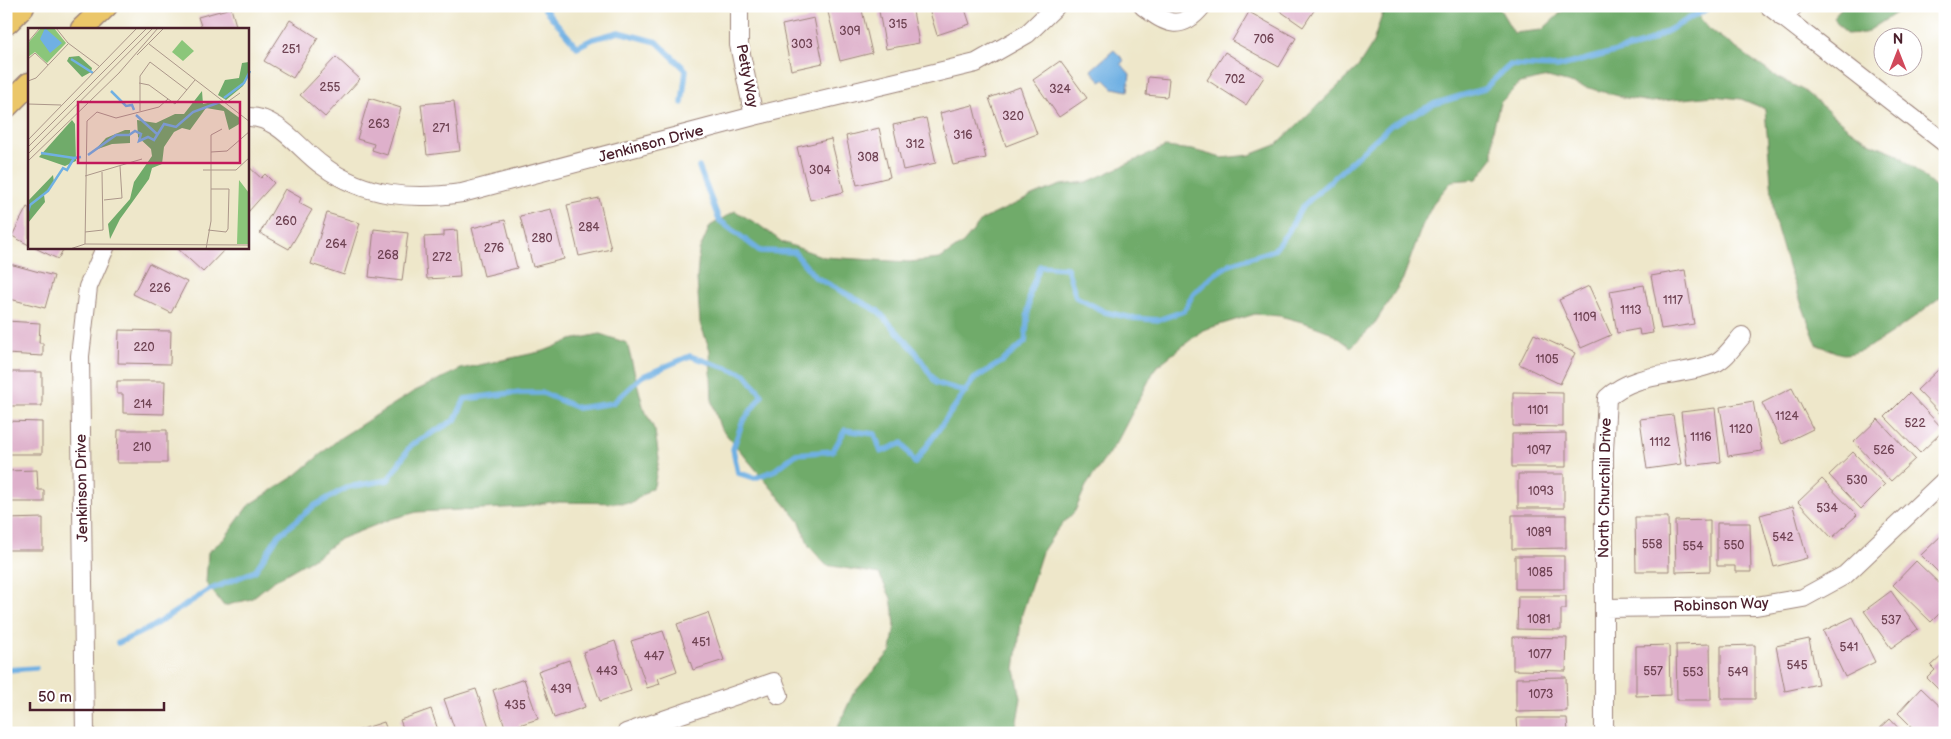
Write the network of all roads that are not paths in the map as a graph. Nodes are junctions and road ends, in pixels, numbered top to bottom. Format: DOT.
graph roads {
  1 [pos="20,6"];
  2 [pos="106,6"];
  3 [pos="739,6"];
  4 [pos="1056,6"];
  5 [pos="1143,6"];
  6 [pos="1202,6"];
  7 [pos="1782,10"];
  8 [pos="6,21"];
  9 [pos="83,28"];
  10 [pos="28,85"];
  11 [pos="6,107"];
  12 [pos="754,116"];
  13 [pos="249,117"];
  14 [pos="1945,143"];
  15 [pos="105,249"];
  16 [pos="1742,336"];
  17 [pos="1945,480"];
  18 [pos="1604,608"];
  19 [pos="779,695"];
  20 [pos="84,733"];
  21 [pos="626,733"];
  22 [pos="1604,733"];
  1 -- 8 [label="highway"];
  2 -- 9 [label="main road"];
  3 -- 12 [label="street, Petty Way"];
  4 -- 12 [label="street, Jenkinson Drive"];
  5 -- 6 [label="street"];
  7 -- 14 [label="street"];
  10 -- 11 [label="main road"];
  12 -- 13 [label="street, Jenkinson Drive"];
  15 -- 20 [label="street, Jenkinson Drive"];
  16 -- 18 [label="street, North Churchill Drive"];
  17 -- 18 [label="street, Robinson Way"];
  18 -- 22 [label="street, North Churchill Drive"];
  19 -- 21 [label="street"];
}
